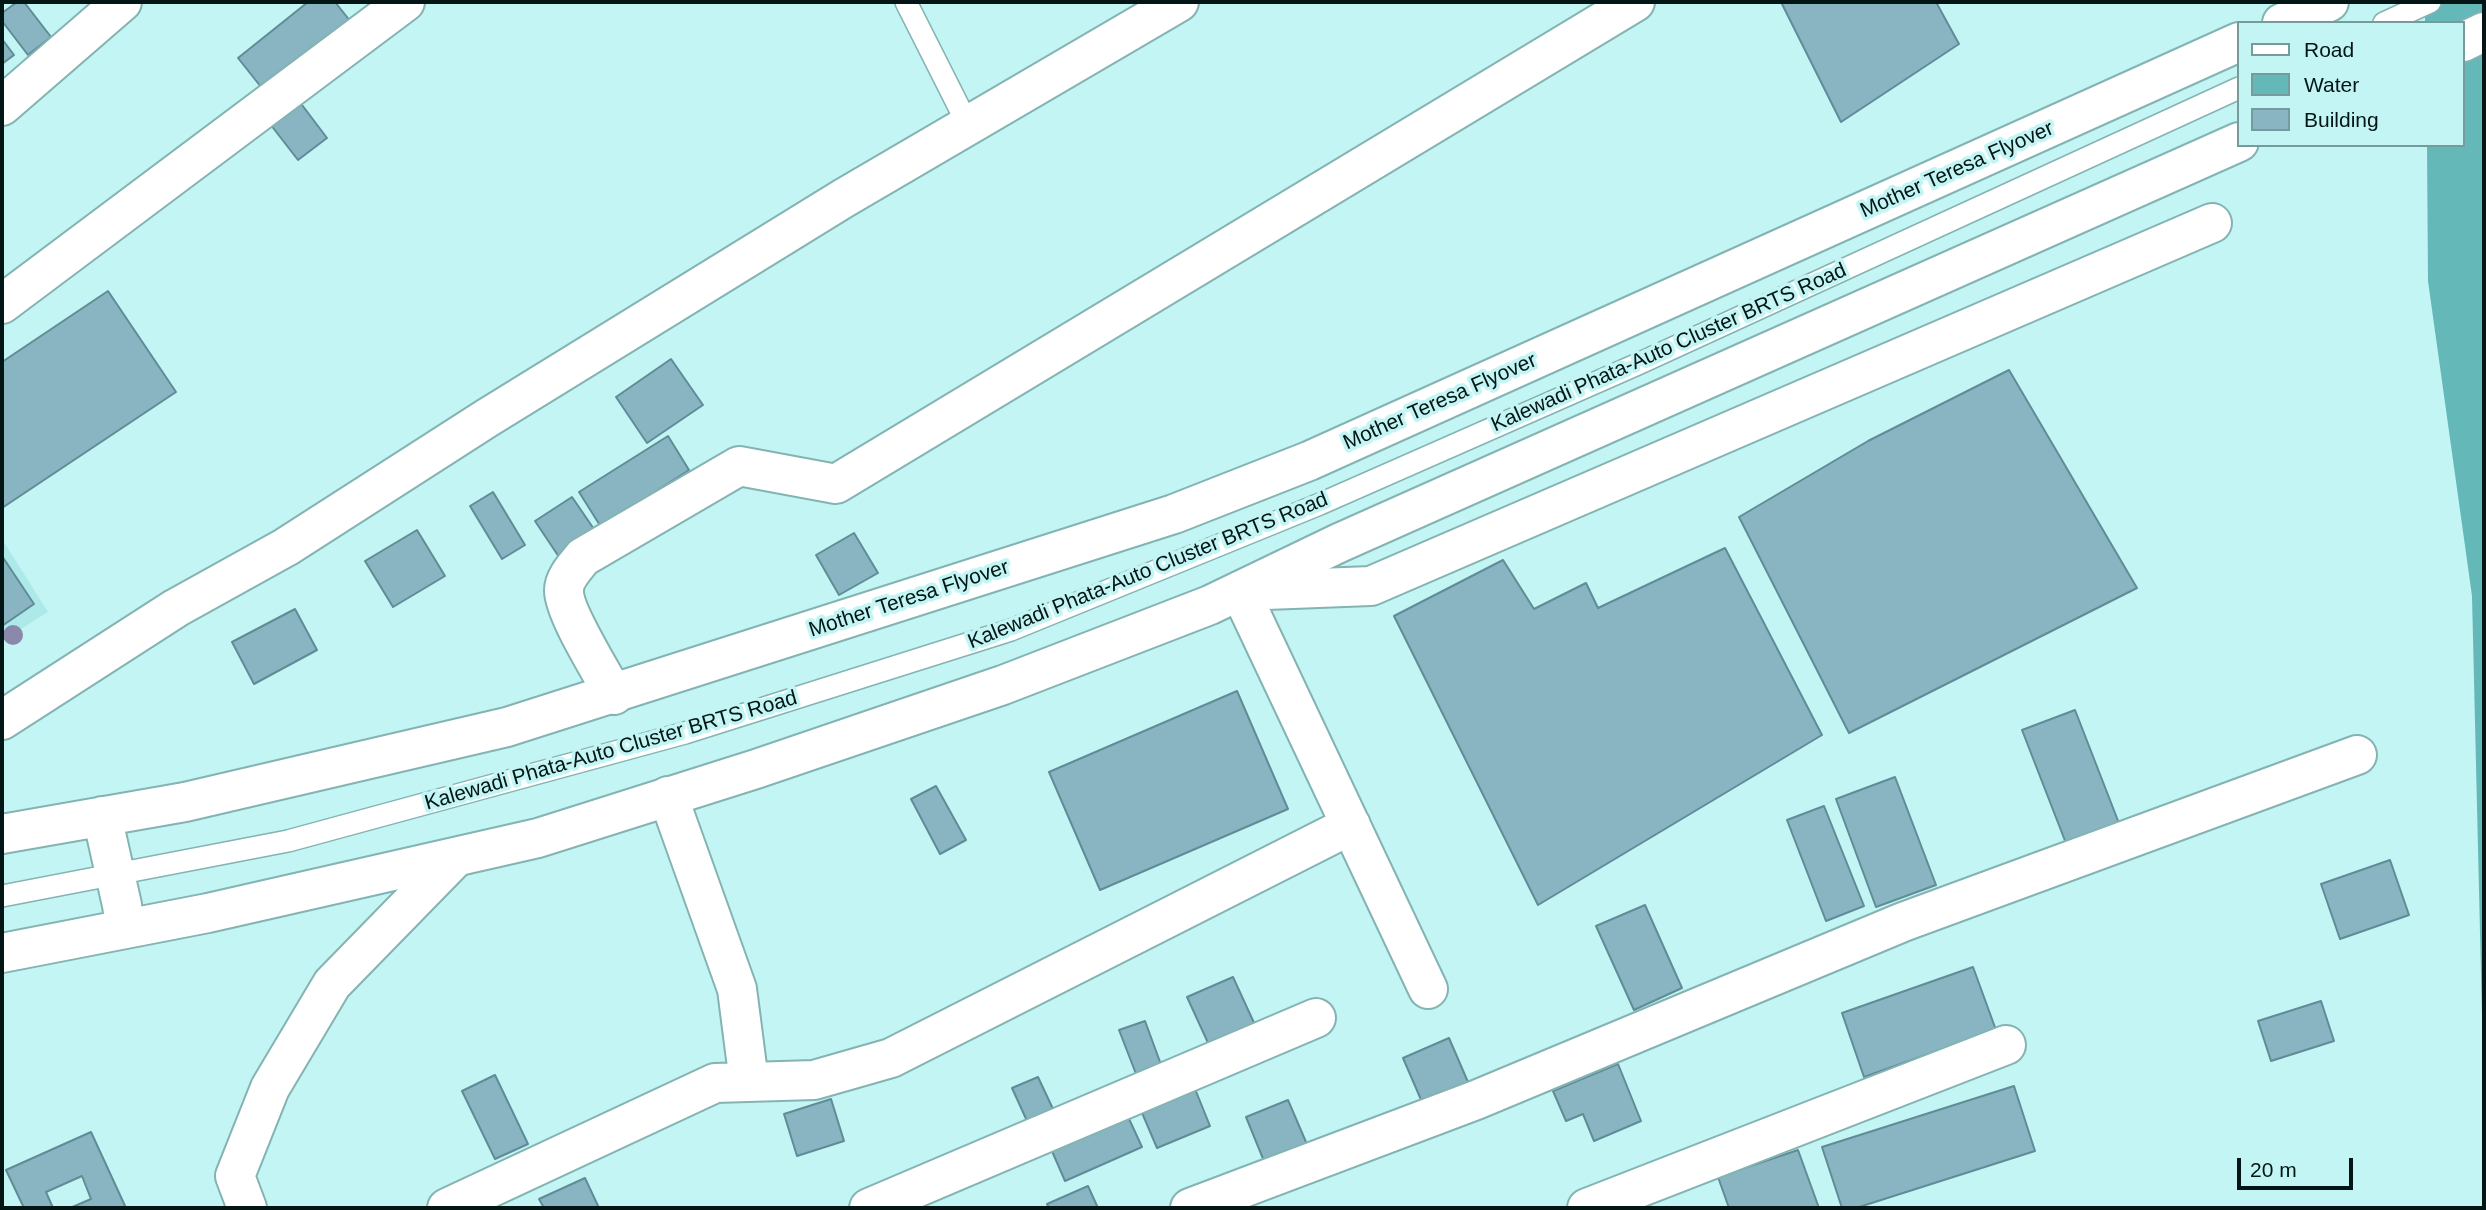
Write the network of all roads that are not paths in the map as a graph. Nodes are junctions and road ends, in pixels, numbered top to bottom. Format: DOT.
graph roads {
  1 [pos="122,2"];
  2 [pos="405,2"];
  3 [pos="906,2"];
  4 [pos="1179,2"];
  5 [pos="1635,2"];
  6 [pos="2329,2"];
  7 [pos="2430,2"];
  8 [pos="2287,21"];
  9 [pos="2388,21"];
  10 [pos="2484,32"];
  11 [pos="2465,41"];
  12 [pos="2238,42"];
  13 [pos="2238,88"];
  14 [pos="2,106"];
  15 [pos="968,125"];
  16 [pos="2238,142"];
  17 [pos="2212,223"];
  18 [pos="2,304"];
  19 [pos="1240,591"];
  20 [pos="614,695"];
  21 [pos="2,720"];
  22 [pos="2357,755"];
  23 [pos="668,796"];
  24 [pos="102,816"];
  25 [pos="1351,825"];
  26 [pos="2,834"];
  27 [pos="456,857"];
  28 [pos="116,874"];
  29 [pos="2,896"];
  30 [pos="125,929"];
  31 [pos="2,953"];
  32 [pos="1428,989"];
  33 [pos="1316,1018"];
  34 [pos="2006,1045"];
  35 [pos="749,1082"];
  36 [pos="247,1208"];
  37 [pos="447,1208"];
  38 [pos="869,1208"];
  39 [pos="1190,1208"];
  40 [pos="1587,1208"];
  1 -- 14 [label="street"];
  2 -- 18 [label="street"];
  3 -- 15 [label="lane"];
  4 -- 15 [label="street"];
  5 -- 20 [label="street"];
  6 -- 8 [label="street"];
  7 -- 9 [label="lane"];
  10 -- 11 [label="street"];
  12 -- 20 [label="street, Mother Teresa Flyover"];
  13 -- 28 [label="lane, Kalewadi Phata-Auto Cluster BRTS Road"];
  15 -- 21 [label="street"];
  16 -- 19 [label="street"];
  17 -- 19 [label="street"];
  19 -- 23 [label="street"];
  19 -- 25 [label="street"];
  20 -- 24 [label="street, Mother Teresa Flyover"];
  22 -- 39 [label="street"];
  23 -- 27 [label="street"];
  23 -- 35 [label="street"];
  24 -- 26 [label="street, Mother Teresa Flyover"];
  24 -- 28 [label="street"];
  25 -- 32 [label="street"];
  25 -- 35 [label="street"];
  27 -- 30 [label="street"];
  27 -- 36 [label="street"];
  28 -- 29 [label="lane, Kalewadi Phata-Auto Cluster BRTS Road"];
  28 -- 30 [label="street"];
  30 -- 31 [label="street"];
  33 -- 38 [label="street"];
  34 -- 40 [label="street"];
  35 -- 37 [label="street"];
}
